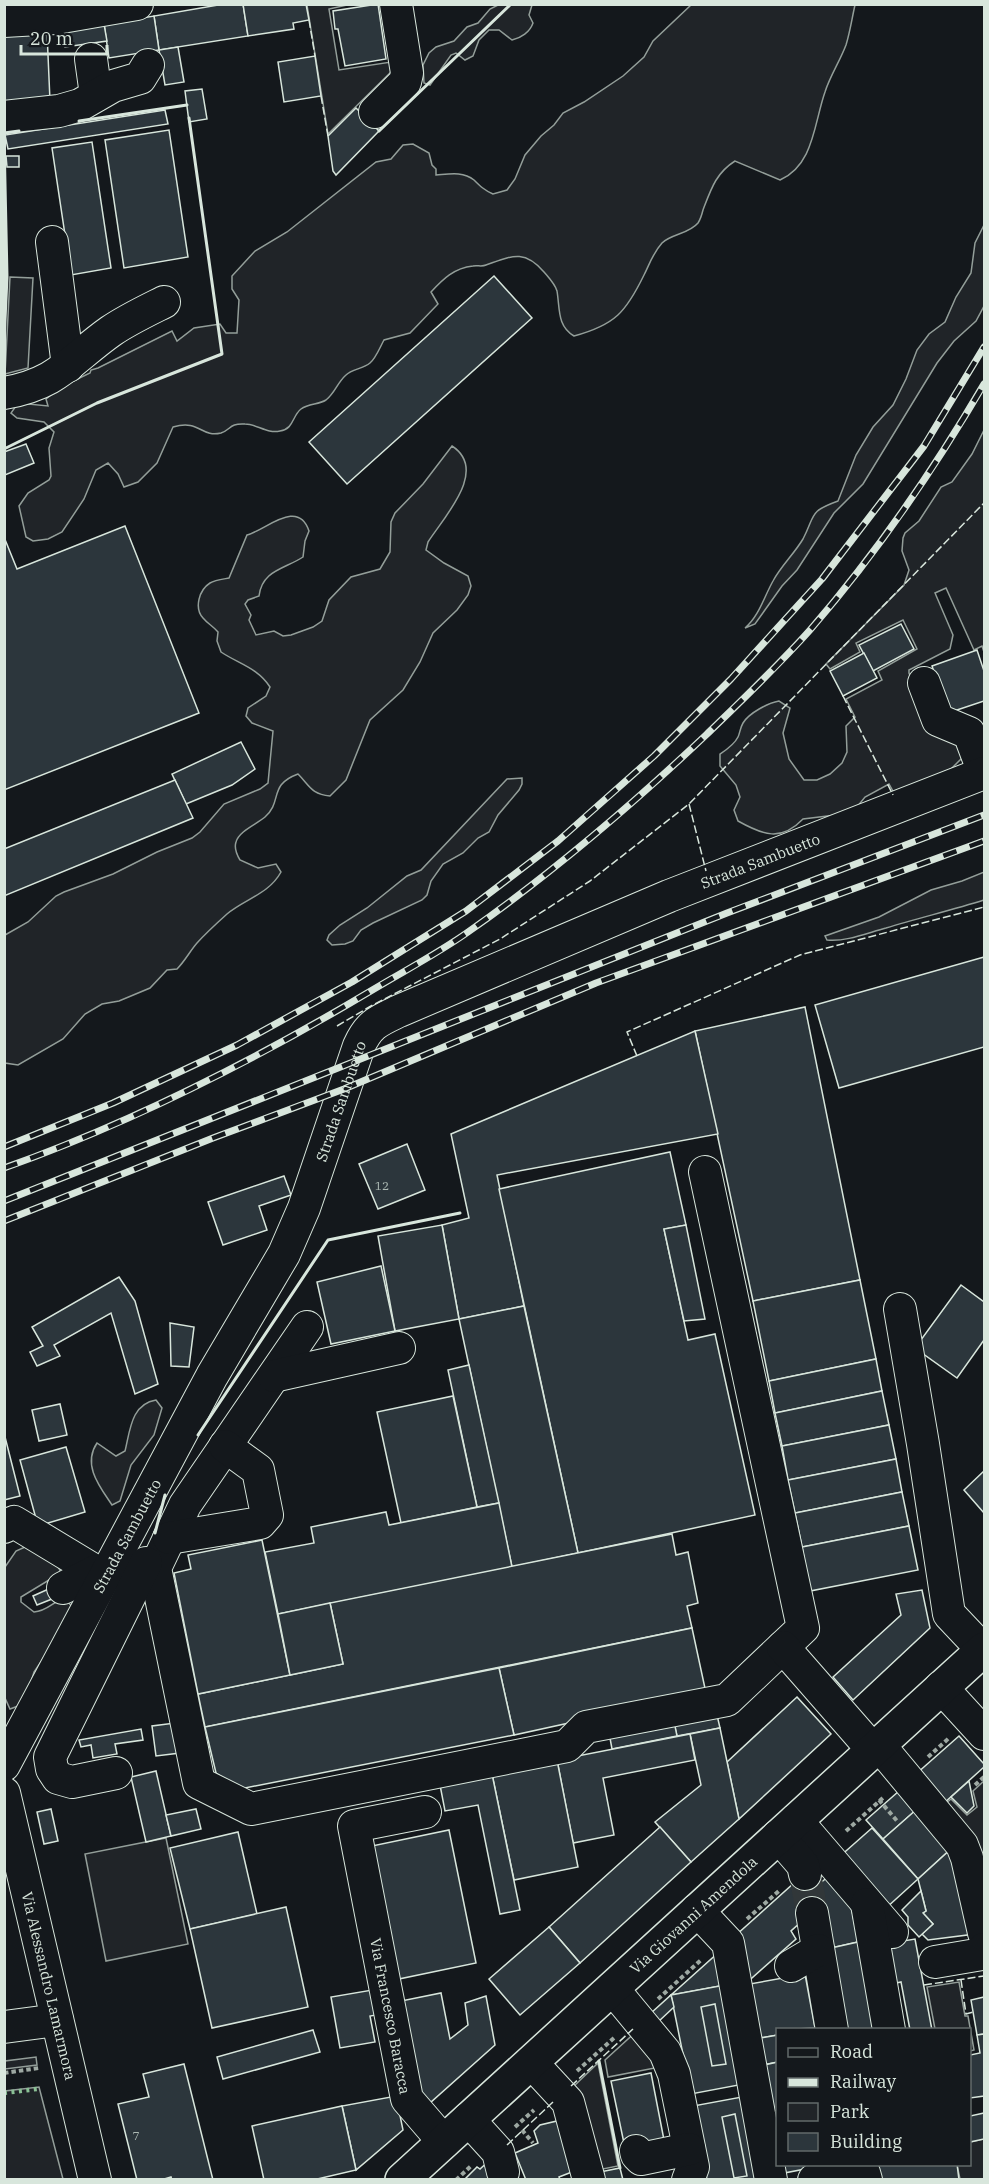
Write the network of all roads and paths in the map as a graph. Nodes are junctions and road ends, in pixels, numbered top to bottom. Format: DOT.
graph roads {
  1 [pos="137,4"];
  2 [pos="396,4"];
  3 [pos="68,10"];
  4 [pos="4,21"];
  5 [pos="91,59"];
  6 [pos="148,65"];
  7 [pos="96,95"];
  8 [pos="375,112"];
  9 [pos="4,117"];
  10 [pos="52,242"];
  11 [pos="164,302"];
  12 [pos="68,366"];
  13 [pos="4,393"];
  14 [pos="924,683"];
  15 [pos="984,773"];
  16 [pos="705,1172"];
  17 [pos="900,1309"];
  18 [pos="307,1328"];
  19 [pos="399,1348"];
  20 [pos="274,1376"];
  21 [pos="225,1446"];
  22 [pos="4,1527"];
  23 [pos="170,1538"];
  24 [pos="140,1560"];
  25 [pos="100,1574"];
  26 [pos="63,1588"];
  27 [pos="783,1647"];
  28 [pos="984,1649"];
  29 [pos="941,1688"];
  30 [pos="984,1734"];
  31 [pos="876,1747"];
  32 [pos="4,1765"];
  33 [pos="116,1773"];
  34 [pos="984,1777"];
  35 [pos="975,1785"];
  36 [pos="4,1793"];
  37 [pos="879,1800"];
  38 [pos="425,1812"];
  39 [pos="898,1822"];
  40 [pos="787,1828"];
  41 [pos="805,1874"];
  42 [pos="867,1903"];
  43 [pos="698,1910"];
  44 [pos="812,1914"];
  45 [pos="892,1932"];
  46 [pos="984,1934"];
  47 [pos="984,1949"];
  48 [pos="818,1950"];
  49 [pos="935,1962"];
  50 [pos="791,1966"];
  51 [pos="612,1988"];
  52 [pos="57,2020"];
  53 [pos="4,2027"];
  54 [pos="832,2028"];
  55 [pos="889,2028"];
  56 [pos="531,2062"];
  57 [pos="47,2067"];
  58 [pos="4,2073"];
  59 [pos="468,2119"];
  60 [pos="517,2125"];
  61 [pos="444,2142"];
  62 [pos="533,2144"];
  63 [pos="636,2151"];
  64 [pos="688,2164"];
  65 [pos="503,2172"];
  66 [pos="95,2180"];
  67 [pos="402,2180"];
  68 [pos="589,2180"];
  69 [pos="771,2180"];
  1 -- 3 [label="street"];
  2 -- 8 [label="street"];
  3 -- 4 [label="street"];
  5 -- 7 [label="street"];
  6 -- 7 [label="street"];
  7 -- 9 [label="street"];
  10 -- 12 [label="street"];
  11 -- 12 [label="street"];
  12 -- 13 [label="street"];
  14 -- 15 [label="street"];
  15 -- 24 [label="street, Strada Sambuetto"];
  16 -- 27 [label="street"];
  17 -- 28 [label="street"];
  18 -- 20 [label="street"];
  19 -- 20 [label="street"];
  20 -- 21 [label="street"];
  21 -- 23 [label="street"];
  21 -- 23 [label="street"];
  22 -- 25 [label="street"];
  23 -- 24 [label="street"];
  24 -- 25 [label="street, Strada Sambuetto"];
  24 -- 27 [label="street"];
  24 -- 33 [label="street"];
  25 -- 26 [label="street"];
  25 -- 32 [label="street, Strada Sambuetto"];
  27 -- 31 [label="street"];
  28 -- 29 [label="main road, Via Giovanni Amendola"];
  29 -- 30 [label="street"];
  29 -- 31 [label="main road, Via Giovanni Amendola"];
  31 -- 40 [label="main road, Via Giovanni Amendola"];
  31 -- 46 [label="street"];
  34 -- 35 [label="path"];
  36 -- 52 [label="street, Via Alessandro Lamarmora"];
  37 -- 39 [label="path"];
  38 -- 61 [label="street, Via Francesco Baracca"];
  40 -- 41 [label="street"];
  40 -- 42 [label="street"];
  40 -- 43 [label="main road, Via Giovanni Amendola"];
  42 -- 45 [label="street"];
  42 -- 55 [label="street"];
  43 -- 51 [label="main road, Via Giovanni Amendola"];
  43 -- 69 [label="street"];
  44 -- 48 [label="street"];
  47 -- 49 [label="street"];
  48 -- 50 [label="street"];
  48 -- 54 [label="street"];
  51 -- 56 [label="main road, Via Giovanni Amendola"];
  51 -- 64 [label="street"];
  52 -- 53 [label="street"];
  52 -- 66 [label="street, Via Alessandro Lamarmora"];
  56 -- 59 [label="main road, Via Giovanni Amendola"];
  56 -- 68 [label="street"];
  57 -- 58 [label="path"];
  59 -- 61 [label="main road, Via Giovanni Amendola"];
  59 -- 65 [label="street"];
  60 -- 62 [label="path"];
  61 -- 67 [label="main road, Via Giovanni Amendola"];
  63 -- 64 [label="street"];
}
